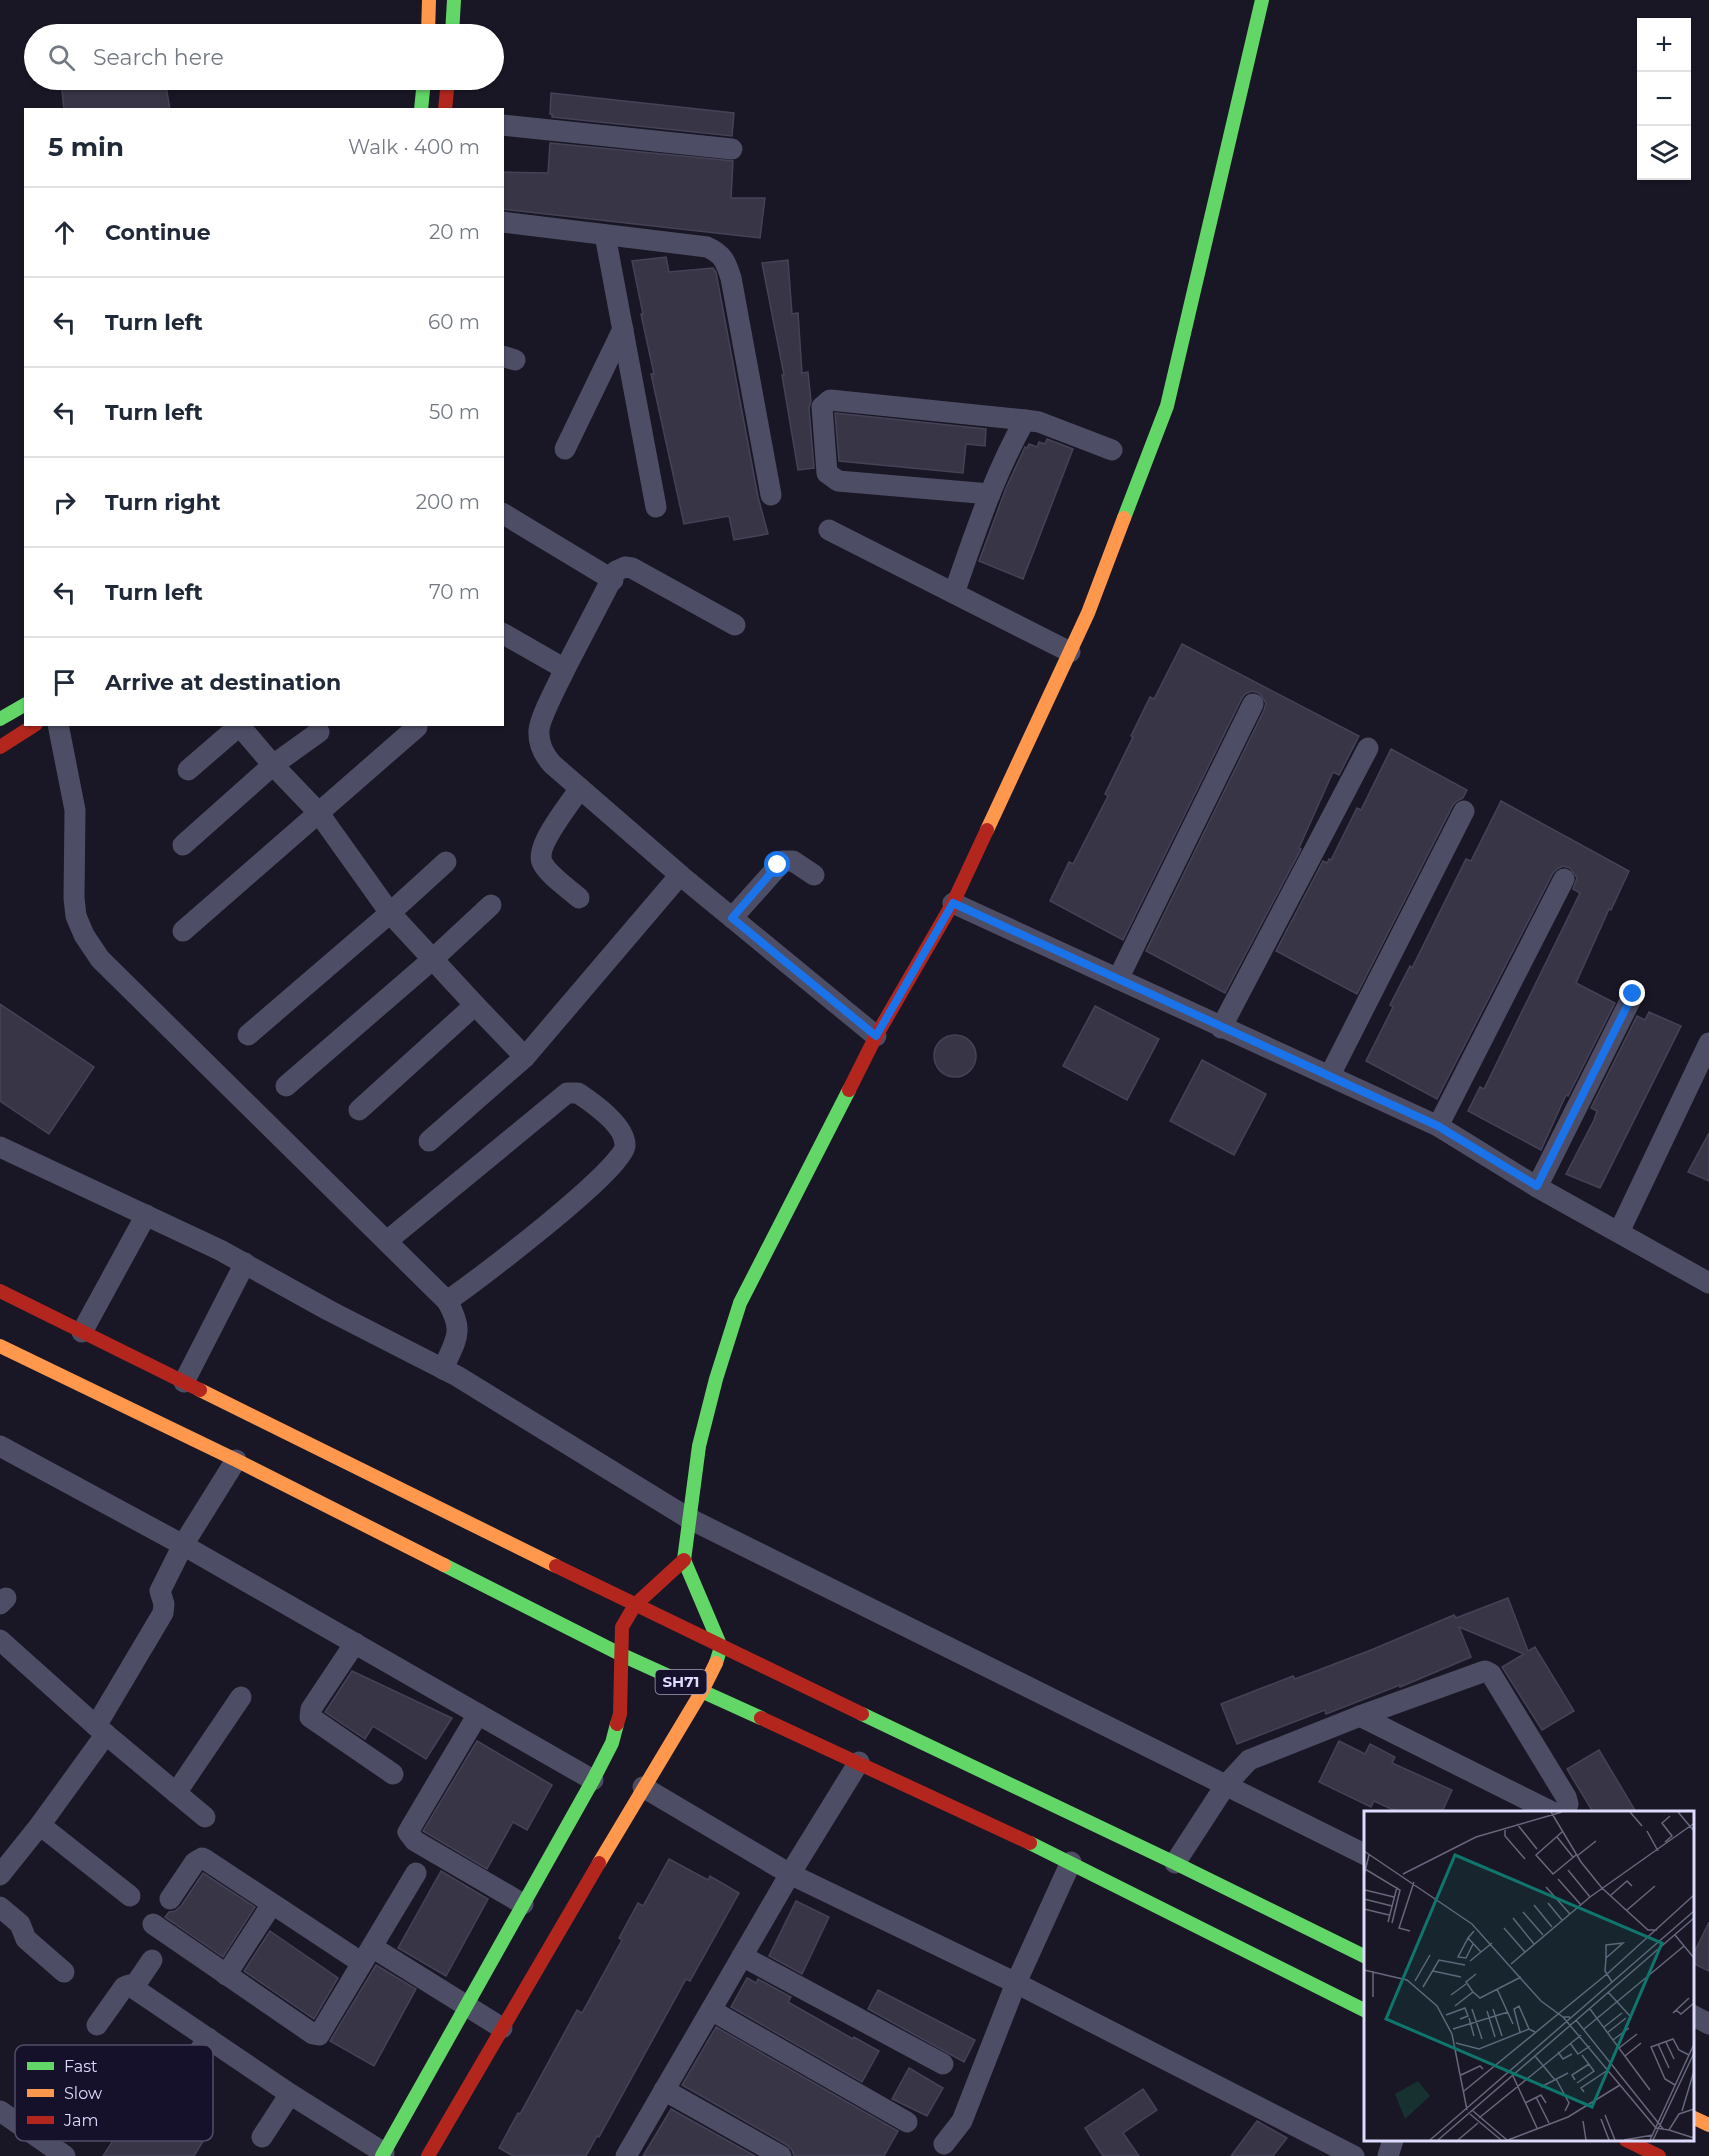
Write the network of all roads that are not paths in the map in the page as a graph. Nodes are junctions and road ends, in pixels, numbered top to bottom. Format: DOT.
graph roads {
  1 [pos="429,0"];
  2 [pos="454,0"];
  3 [pos="1262,0"];
  4 [pos="428,24"];
  5 [pos="453,24"];
  6 [pos="423,90"];
  7 [pos="447,90"];
  8 [pos="421,108"];
  9 [pos="445,108"];
  10 [pos="504,125"];
  11 [pos="732,149"];
  12 [pos="504,222"];
  13 [pos="605,235"];
  14 [pos="623,329"];
  15 [pos="1025,420"];
  16 [pos="565,449"];
  17 [pos="1112,450"];
  18 [pos="990,494"];
  19 [pos="771,495"];
  20 [pos="656,507"];
  21 [pos="504,514"];
  22 [pos="829,530"];
  23 [pos="612,580"];
  24 [pos="954,593"];
  25 [pos="735,625"];
  26 [pos="504,634"];
  27 [pos="1070,652"];
  28 [pos="565,669"];
  29 [pos="1253,704"];
  30 [pos="24,705"];
  31 [pos="0,719"];
  32 [pos="33,726"];
  33 [pos="58,726"];
  34 [pos="237,726"];
  35 [pos="239,726"];
  36 [pos="417,727"];
  37 [pos="319,732"];
  38 [pos="0,747"];
  39 [pos="1368,747"];
  40 [pos="273,765"];
  41 [pos="188,770"];
  42 [pos="580,788"];
  43 [pos="1464,811"];
  44 [pos="318,812"];
  45 [pos="183,845"];
  46 [pos="446,862"];
  47 [pos="681,875"];
  48 [pos="814,875"];
  49 [pos="1564,879"];
  50 [pos="579,898"];
  51 [pos="953,903"];
  52 [pos="491,905"];
  53 [pos="390,913"];
  54 [pos="732,918"];
  55 [pos="183,931"];
  56 [pos="433,959"];
  57 [pos="1118,979"];
  58 [pos="1633,994"];
  59 [pos="475,1005"];
  60 [pos="1221,1028"];
  61 [pos="248,1035"];
  62 [pos="876,1036"];
  63 [pos="1709,1043"];
  64 [pos="525,1057"];
  65 [pos="1330,1075"];
  66 [pos="286,1086"];
  67 [pos="359,1110"];
  68 [pos="1438,1126"];
  69 [pos="429,1141"];
  70 [pos="0,1147"];
  71 [pos="1537,1186"];
  72 [pos="146,1215"];
  73 [pos="1619,1232"];
  74 [pos="387,1241"];
  75 [pos="245,1263"];
  76 [pos="1709,1283"];
  77 [pos="0,1292"];
  78 [pos="447,1301"];
  79 [pos="82,1332"];
  80 [pos="0,1346"];
  81 [pos="442,1369"];
  82 [pos="184,1382"];
  83 [pos="0,1446"];
  84 [pos="236,1460"];
  85 [pos="688,1518"];
  86 [pos="183,1545"];
  87 [pos="684,1560"];
  88 [pos="635,1605"];
  89 [pos="0,1640"];
  90 [pos="355,1643"];
  91 [pos="721,1647"];
  92 [pos="622,1655"];
  93 [pos="702,1691"];
  94 [pos="241,1697"];
  95 [pos="478,1714"];
  96 [pos="1360,1716"];
  97 [pos="101,1730"];
  98 [pos="859,1762"];
  99 [pos="393,1774"];
  100 [pos="593,1780"];
  101 [pos="1225,1786"];
  102 [pos="643,1787"];
  103 [pos="176,1793"];
  104 [pos="1560,1811"];
  105 [pos="1563,1811"];
  106 [pos="206,1817"];
  107 [pos="40,1825"];
  108 [pos="1364,1855"];
  109 [pos="1071,1862"];
  110 [pos="1175,1863"];
  111 [pos="416,1873"];
  112 [pos="790,1874"];
  113 [pos="0,1875"];
  114 [pos="130,1896"];
  115 [pos="170,1899"];
  116 [pos="272,1904"];
  117 [pos="523,1904"];
  118 [pos="0,1907"];
  119 [pos="153,1924"];
  120 [pos="367,1955"];
  121 [pos="742,1956"];
  122 [pos="1364,1957"];
  123 [pos="152,1960"];
  124 [pos="64,1972"];
  125 [pos="226,1974"];
  126 [pos="1016,1983"];
  127 [pos="133,1988"];
  128 [pos="466,2007"];
  129 [pos="711,2010"];
  130 [pos="1364,2010"];
  131 [pos="1694,2016"];
  132 [pos="1709,2024"];
  133 [pos="98,2025"];
  134 [pos="502,2028"];
  135 [pos="208,2038"];
  136 [pos="203,2045"];
  137 [pos="943,2064"];
  138 [pos="664,2090"];
  139 [pos="290,2094"];
  140 [pos="0,2111"];
  141 [pos="1694,2117"];
  142 [pos="15,2121"];
  143 [pos="907,2122"];
  144 [pos="1709,2125"];
  145 [pos="261,2137"];
  146 [pos="43,2141"];
  147 [pos="1393,2141"];
  148 [pos="1630,2141"];
  149 [pos="944,2144"];
  150 [pos="383,2154"];
  151 [pos="65,2156"];
  152 [pos="428,2156"];
  153 [pos="626,2156"];
  154 [pos="781,2156"];
  155 [pos="1354,2156"];
  156 [pos="1388,2156"];
  157 [pos="1659,2156"];
  1 -- 4 [label="main road"];
  2 -- 5 [label="main road"];
  3 -- 27 [label="main road"];
  6 -- 8 [label="main road"];
  7 -- 9 [label="main road"];
  10 -- 11 [label="street"];
  12 -- 13 [label="street"];
  13 -- 14 [label="street"];
  13 -- 19 [label="street"];
  14 -- 16 [label="street"];
  14 -- 20 [label="street"];
  15 -- 17 [label="street"];
  15 -- 18 [label="street"];
  15 -- 18 [label="street"];
  18 -- 24 [label="street"];
  21 -- 23 [label="street"];
  22 -- 24 [label="street"];
  23 -- 25 [label="street"];
  23 -- 28 [label="street"];
  24 -- 27 [label="street"];
  26 -- 28 [label="street"];
  27 -- 51 [label="main road"];
  28 -- 42 [label="street"];
  29 -- 57 [label="street"];
  30 -- 31 [label="main road"];
  32 -- 38 [label="main road"];
  33 -- 74 [label="street"];
  34 -- 41 [label="street"];
  35 -- 40 [label="street"];
  36 -- 44 [label="street"];
  37 -- 40 [label="street"];
  39 -- 60 [label="street"];
  40 -- 44 [label="street"];
  40 -- 45 [label="street"];
  42 -- 47 [label="street"];
  42 -- 50 [label="street"];
  43 -- 65 [label="street"];
  44 -- 53 [label="street"];
  44 -- 55 [label="street"];
  46 -- 53 [label="street"];
  47 -- 54 [label="street"];
  47 -- 64 [label="street"];
  48 -- 54 [label="street"];
  49 -- 68 [label="street"];
  51 -- 57 [label="street"];
  51 -- 62 [label="main road"];
  52 -- 56 [label="street"];
  53 -- 56 [label="street"];
  53 -- 61 [label="street"];
  54 -- 62 [label="street"];
  56 -- 59 [label="street"];
  56 -- 66 [label="street"];
  57 -- 60 [label="street"];
  58 -- 71 [label="street"];
  59 -- 64 [label="street"];
  59 -- 67 [label="street"];
  60 -- 65 [label="street"];
  62 -- 85 [label="main road"];
  63 -- 73 [label="street"];
  64 -- 69 [label="street"];
  65 -- 68 [label="street"];
  68 -- 71 [label="street"];
  70 -- 72 [label="street"];
  71 -- 73 [label="street"];
  72 -- 75 [label="street"];
  72 -- 79 [label="street"];
  73 -- 76 [label="street"];
  74 -- 78 [label="street"];
  74 -- 78 [label="street"];
  75 -- 81 [label="street"];
  75 -- 82 [label="street"];
  77 -- 79 [label="main road"];
  78 -- 81 [label="street"];
  79 -- 82 [label="main road"];
  80 -- 84 [label="main road, SH71"];
  81 -- 85 [label="street"];
  82 -- 88 [label="main road"];
  83 -- 86 [label="street"];
  84 -- 86 [label="street"];
  84 -- 92 [label="main road, SH71"];
  85 -- 87 [label="main road"];
  85 -- 101 [label="street"];
  86 -- 90 [label="street"];
  86 -- 97 [label="street"];
  87 -- 88 [label="main road"];
  87 -- 91 [label="main road"];
  88 -- 91 [label="main road"];
  88 -- 92 [label="main road"];
  89 -- 97 [label="street"];
  90 -- 95 [label="street"];
  90 -- 99 [label="street"];
  91 -- 93 [label="main road"];
  91 -- 110 [label="main road"];
  92 -- 93 [label="main road, SH71"];
  92 -- 100 [label="main road"];
  93 -- 98 [label="main road, SH71"];
  93 -- 102 [label="main road"];
  94 -- 103 [label="street"];
  95 -- 100 [label="street"];
  95 -- 117 [label="street"];
  96 -- 101 [label="street"];
  96 -- 104 [label="street"];
  96 -- 105 [label="street"];
  97 -- 103 [label="street"];
  97 -- 107 [label="street"];
  98 -- 109 [label="main road, SH71"];
  98 -- 112 [label="street"];
  100 -- 117 [label="main road"];
  101 -- 108 [label="street"];
  101 -- 110 [label="street"];
  102 -- 112 [label="street"];
  102 -- 134 [label="main road"];
  103 -- 106 [label="street"];
  107 -- 113 [label="street"];
  107 -- 114 [label="street"];
  109 -- 126 [label="street"];
  109 -- 130 [label="main road, SH71"];
  110 -- 122 [label="main road"];
  111 -- 120 [label="street"];
  112 -- 121 [label="street"];
  112 -- 126 [label="street"];
  115 -- 116 [label="street"];
  116 -- 120 [label="street"];
  116 -- 125 [label="street"];
  117 -- 128 [label="main road"];
  118 -- 124 [label="street"];
  119 -- 125 [label="street"];
  120 -- 125 [label="street"];
  120 -- 128 [label="street"];
  121 -- 129 [label="street"];
  121 -- 137 [label="street"];
  123 -- 127 [label="street"];
  126 -- 149 [label="street"];
  126 -- 155 [label="street"];
  127 -- 133 [label="street"];
  127 -- 135 [label="street"];
  128 -- 134 [label="street"];
  128 -- 150 [label="main road"];
  129 -- 138 [label="street"];
  129 -- 143 [label="street"];
  131 -- 132 [label="street"];
  134 -- 152 [label="main road"];
  135 -- 136 [label="street"];
  135 -- 139 [label="street"];
  138 -- 153 [label="street"];
  138 -- 154 [label="street"];
  139 -- 145 [label="street"];
  139 -- 150 [label="street"];
  140 -- 142 [label="street"];
  141 -- 144 [label="main road"];
  146 -- 151 [label="street"];
  147 -- 156 [label="street"];
  148 -- 157 [label="main road"];
}
